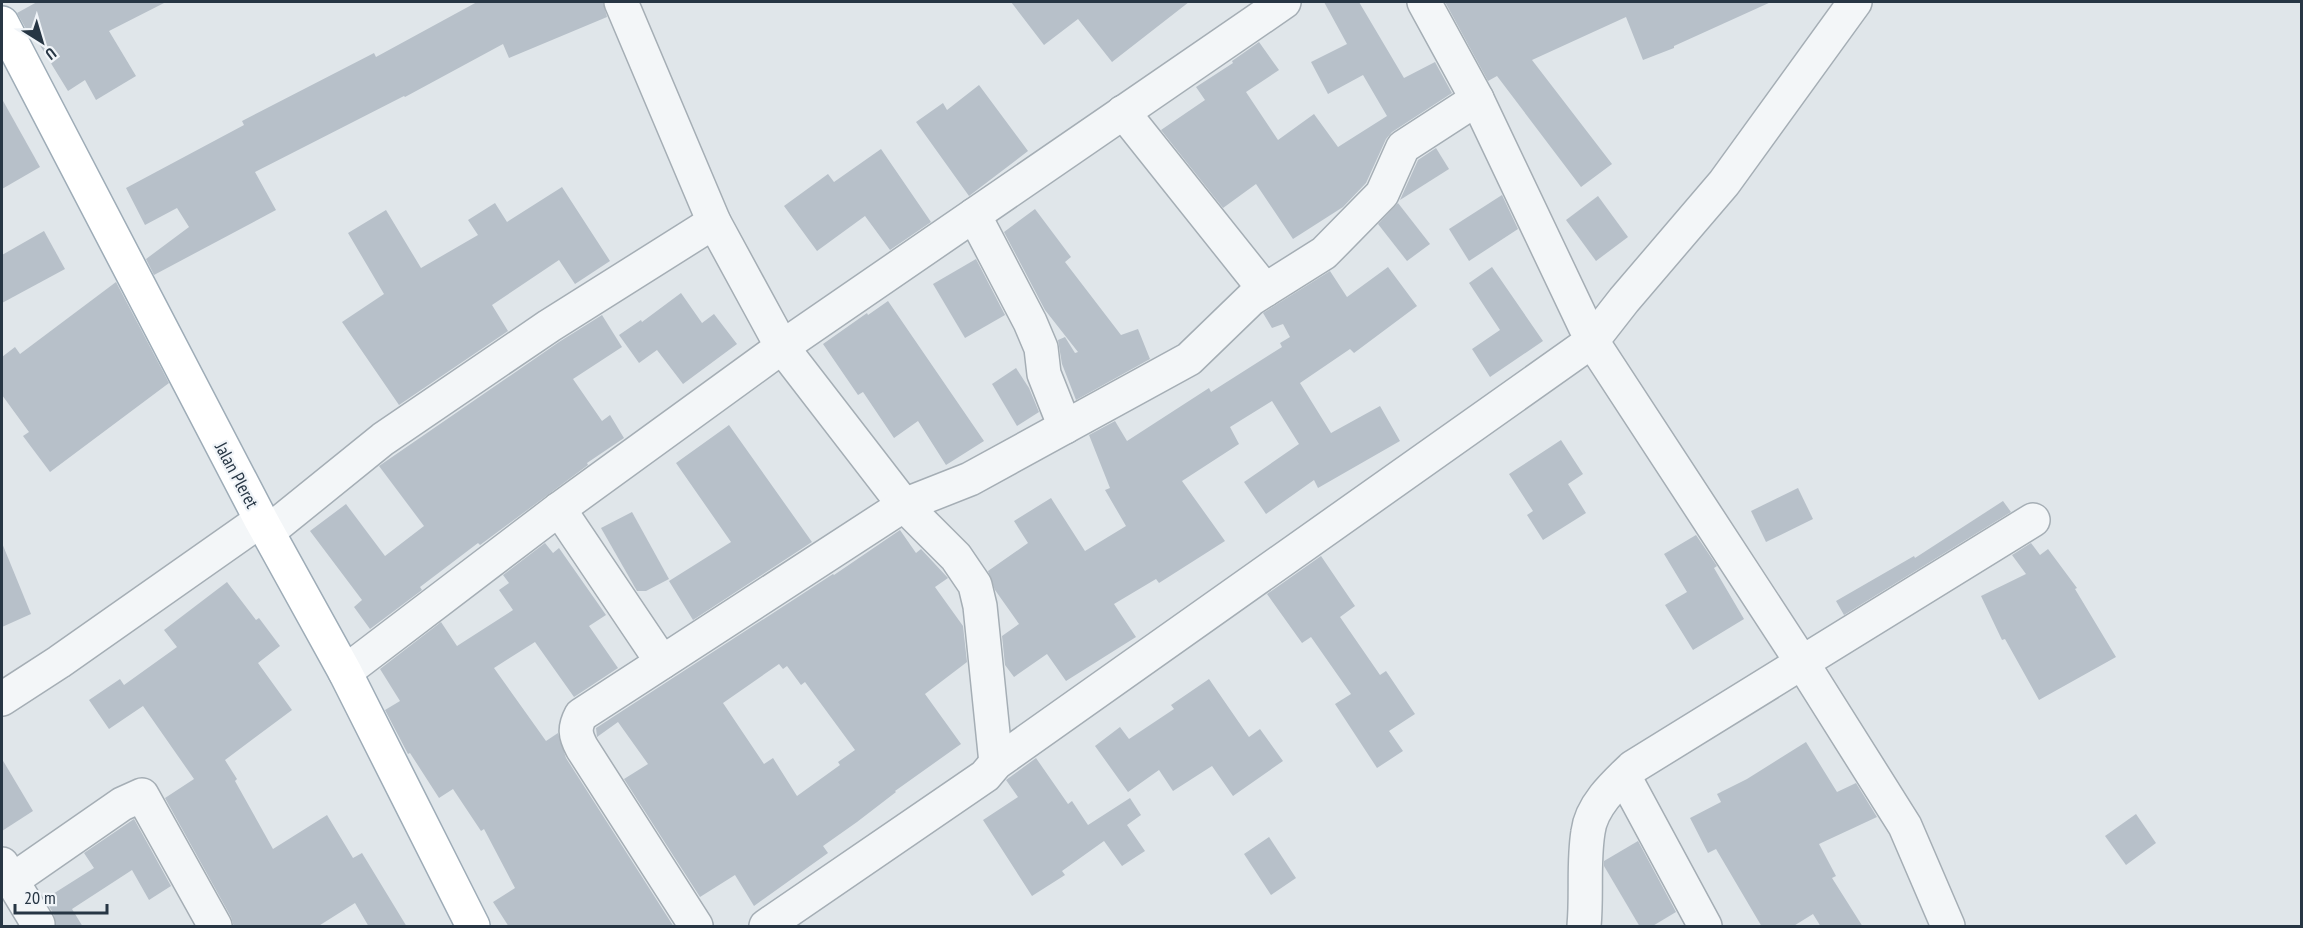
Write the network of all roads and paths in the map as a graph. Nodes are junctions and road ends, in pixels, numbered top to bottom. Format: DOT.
graph roads {
  1 [pos="621,2"];
  2 [pos="1284,2"];
  3 [pos="1424,2"];
  4 [pos="1855,2"];
  5 [pos="2,23"];
  6 [pos="1477,99"];
  7 [pos="1123,112"];
  8 [pos="974,214"];
  9 [pos="714,222"];
  10 [pos="1266,290"];
  11 [pos="1592,340"];
  12 [pos="782,347"];
  13 [pos="1065,427"];
  14 [pos="904,506"];
  15 [pos="559,509"];
  16 [pos="2033,520"];
  17 [pos="265,526"];
  18 [pos="662,662"];
  19 [pos="1803,664"];
  20 [pos="345,672"];
  21 [pos="2,699"];
  22 [pos="996,762"];
  23 [pos="1624,776"];
  24 [pos="6,873"];
  25 [pos="38,924"];
  26 [pos="215,927"];
  27 [pos="473,927"];
  28 [pos="696,927"];
  29 [pos="766,927"];
  30 [pos="1584,927"];
  31 [pos="1705,927"];
  32 [pos="1948,927"];
  1 -- 9 [label="street"];
  2 -- 7 [label="street"];
  3 -- 6 [label="street"];
  4 -- 11 [label="street"];
  5 -- 17 [label="main road, Jalan Pleret"];
  6 -- 10 [label="street"];
  6 -- 11 [label="street"];
  7 -- 8 [label="street"];
  7 -- 10 [label="street"];
  8 -- 12 [label="street"];
  8 -- 13 [label="street"];
  9 -- 12 [label="street"];
  9 -- 17 [label="street"];
  10 -- 13 [label="street"];
  11 -- 19 [label="street"];
  11 -- 22 [label="street"];
  12 -- 14 [label="street"];
  12 -- 15 [label="street"];
  13 -- 14 [label="street"];
  14 -- 18 [label="street"];
  14 -- 22 [label="street"];
  15 -- 18 [label="street"];
  15 -- 20 [label="street"];
  16 -- 19 [label="street"];
  17 -- 20 [label="main road, Jalan Pleret"];
  17 -- 21 [label="street"];
  18 -- 28 [label="street"];
  19 -- 23 [label="street"];
  19 -- 32 [label="street"];
  20 -- 27 [label="main road, Jalan Pleret"];
  22 -- 29 [label="street"];
  23 -- 30 [label="street"];
  23 -- 31 [label="street"];
  24 -- 25 [label="street"];
  24 -- 26 [label="street"];
}
